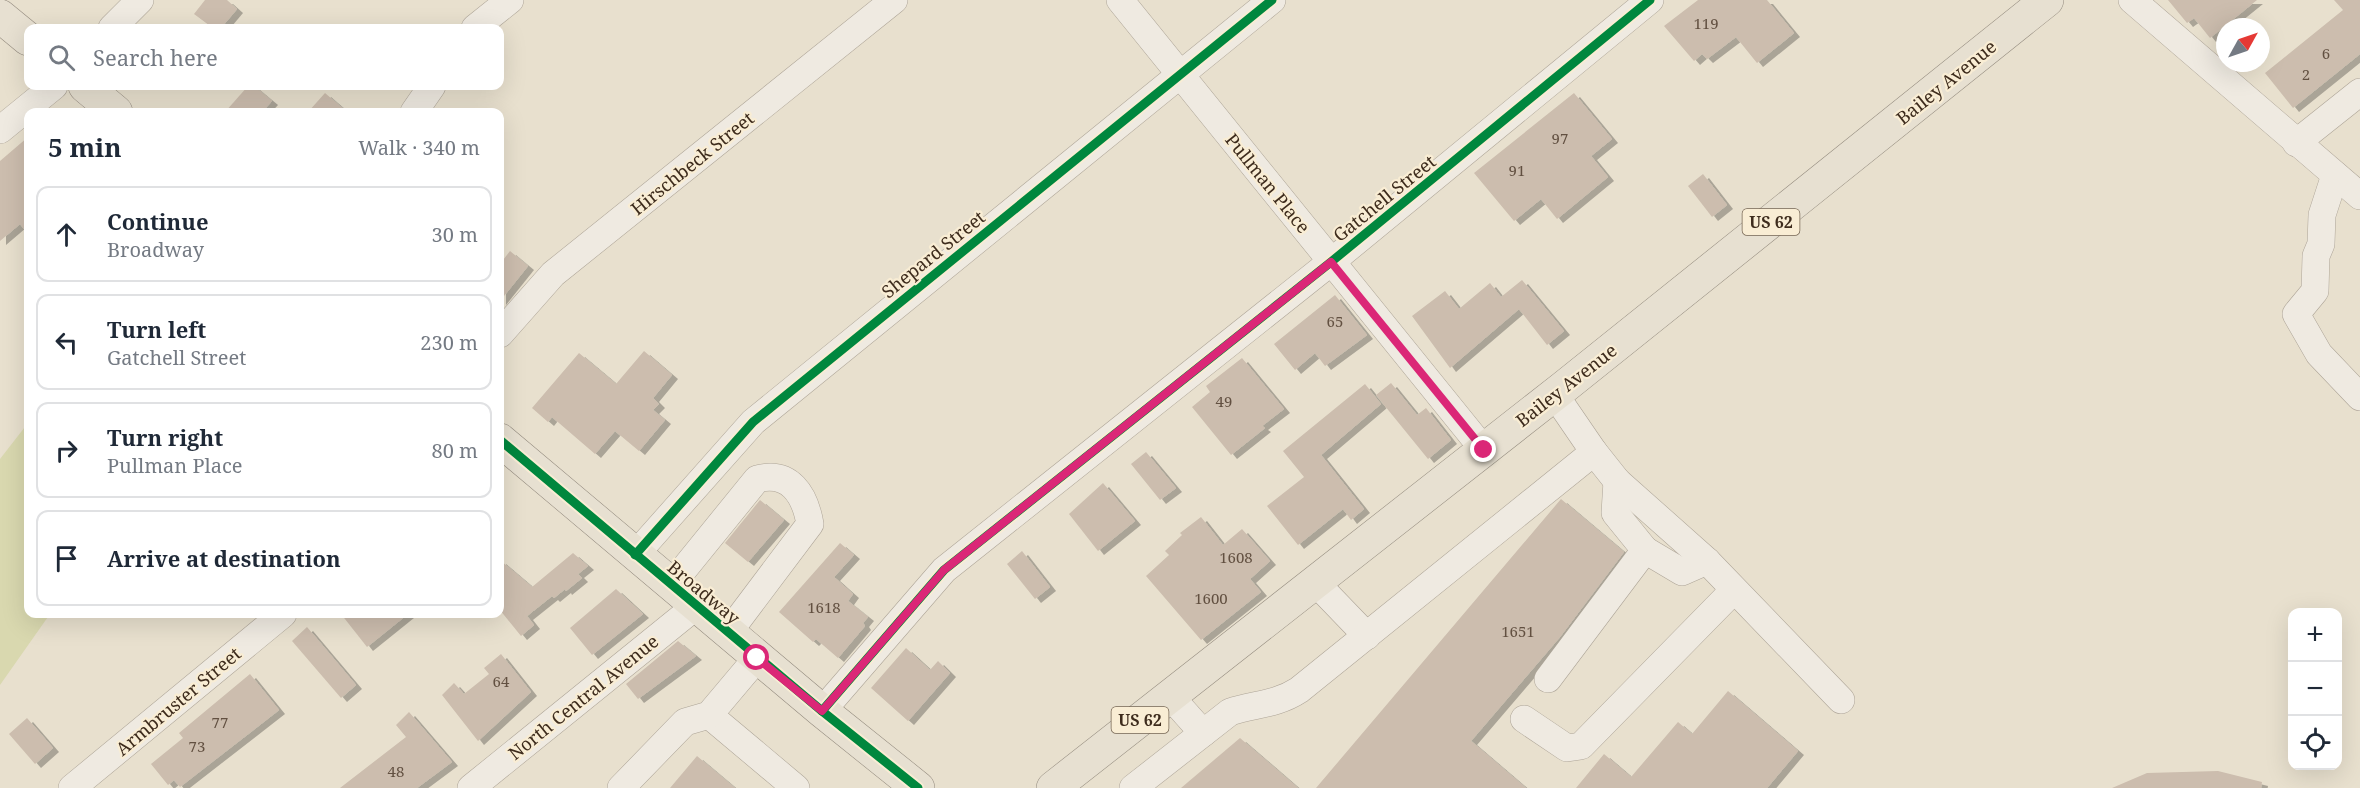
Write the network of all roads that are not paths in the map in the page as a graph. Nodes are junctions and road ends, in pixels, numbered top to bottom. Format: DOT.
graph roads {
  1 [pos="140,0"];
  2 [pos="510,0"];
  3 [pos="894,0"];
  4 [pos="1120,0"];
  5 [pos="1272,0"];
  6 [pos="1650,0"];
  7 [pos="2047,0"];
  8 [pos="2132,0"];
  9 [pos="0,16"];
  10 [pos="116,24"];
  11 [pos="480,24"];
  12 [pos="24,36"];
  13 [pos="1181,75"];
  14 [pos="49,90"];
  15 [pos="90,90"];
  16 [pos="429,90"];
  17 [pos="2360,92"];
  18 [pos="27,108"];
  19 [pos="111,108"];
  20 [pos="417,108"];
  21 [pos="24,110"];
  22 [pos="0,130"];
  23 [pos="2296,143"];
  24 [pos="2336,176"];
  25 [pos="2360,196"];
  26 [pos="1331,262"];
  27 [pos="504,329"];
  28 [pos="1555,394"];
  29 [pos="2360,397"];
  30 [pos="504,443"];
  31 [pos="1484,450"];
  32 [pos="1594,452"];
  33 [pos="1617,481"];
  34 [pos="1645,550"];
  35 [pos="635,555"];
  36 [pos="1707,561"];
  37 [pos="1315,582"];
  38 [pos="671,585"];
  39 [pos="1734,590"];
  40 [pos="696,606"];
  41 [pos="279,618"];
  42 [pos="728,633"];
  43 [pos="1367,636"];
  44 [pos="757,658"];
  45 [pos="1548,679"];
  46 [pos="1170,696"];
  47 [pos="1841,700"];
  48 [pos="822,711"];
  49 [pos="709,715"];
  50 [pos="1524,719"];
  51 [pos="1203,733"];
  52 [pos="1070,783"];
  53 [pos="72,788"];
  54 [pos="471,788"];
  55 [pos="621,788"];
  56 [pos="796,788"];
  57 [pos="918,788"];
  58 [pos="1133,788"];
  1 -- 10 [label="street"];
  2 -- 11 [label="street"];
  3 -- 27 [label="street, Hirschbeck Street"];
  4 -- 13 [label="street, Pullman Place"];
  5 -- 13 [label="street, Shepard Street"];
  6 -- 26 [label="street, Gatchell Street"];
  7 -- 28 [label="main road, Bailey Avenue / US 62"];
  8 -- 23 [label="street"];
  9 -- 12 [label="main road"];
  13 -- 26 [label="street, Pullman Place"];
  13 -- 35 [label="street, Shepard Street"];
  14 -- 18 [label="street"];
  15 -- 19 [label="main road"];
  16 -- 20 [label="street"];
  17 -- 23 [label="street"];
  21 -- 22 [label="street"];
  23 -- 24 [label="street"];
  24 -- 25 [label="street"];
  24 -- 29 [label="street"];
  26 -- 31 [label="street, Pullman Place"];
  26 -- 48 [label="street, Gatchell Street"];
  28 -- 31 [label="main road, Bailey Avenue / US 62"];
  28 -- 32 [label="street"];
  30 -- 35 [label="main road, Broadway"];
  31 -- 37 [label="main road, Bailey Avenue / US 62"];
  32 -- 33 [label="street"];
  32 -- 43 [label="street"];
  33 -- 34 [label="street"];
  33 -- 36 [label="street"];
  34 -- 36 [label="street"];
  34 -- 45 [label="street"];
  35 -- 38 [label="main road, Broadway"];
  36 -- 39 [label="street"];
  37 -- 43 [label="street"];
  37 -- 46 [label="main road, Bailey Avenue / US 62"];
  38 -- 40 [label="main road, Broadway"];
  38 -- 42 [label="street"];
  39 -- 47 [label="street"];
  39 -- 50 [label="street"];
  40 -- 42 [label="main road, Broadway"];
  40 -- 54 [label="street, North Central Avenue"];
  41 -- 53 [label="street, Armbruster Street"];
  42 -- 44 [label="main road, Broadway"];
  43 -- 51 [label="street"];
  44 -- 48 [label="main road, Broadway"];
  44 -- 49 [label="street"];
  46 -- 51 [label="street"];
  46 -- 52 [label="main road, Bailey Avenue / US 62"];
  48 -- 57 [label="main road, Broadway"];
  49 -- 55 [label="street"];
  49 -- 56 [label="street"];
  51 -- 58 [label="street"];
}
